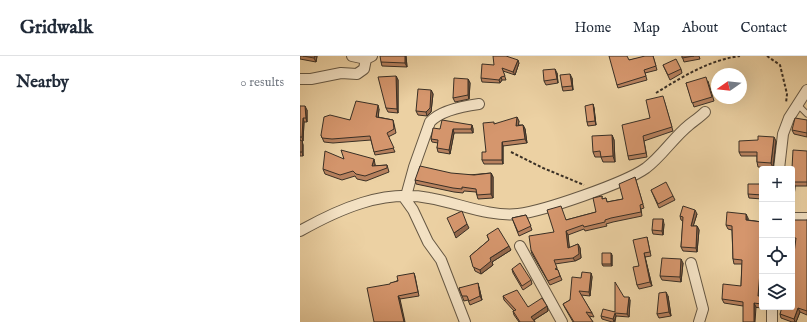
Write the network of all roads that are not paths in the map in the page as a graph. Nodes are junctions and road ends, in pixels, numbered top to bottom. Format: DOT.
graph roads {
  1 [pos="352,56"];
  2 [pos="369,58"];
  3 [pos="300,79"];
  4 [pos="807,90"];
  5 [pos="479,104"];
  6 [pos="797,104"];
  7 [pos="705,112"];
  8 [pos="807,114"];
  9 [pos="779,166"];
  10 [pos="405,196"];
  11 [pos="795,218"];
  12 [pos="807,218"];
  13 [pos="300,230"];
  14 [pos="520,246"];
  15 [pos="691,263"];
  16 [pos="772,310"];
  17 [pos="465,322"];
  18 [pos="562,322"];
  19 [pos="699,322"];
  20 [pos="772,322"];
  1 -- 2 [label="street"];
  2 -- 3 [label="street"];
  4 -- 6 [label="street"];
  5 -- 10 [label="street"];
  6 -- 8 [label="lane"];
  6 -- 9 [label="street"];
  7 -- 10 [label="street"];
  10 -- 13 [label="street"];
  10 -- 17 [label="street"];
  11 -- 12 [label="street"];
  14 -- 18 [label="street"];
  15 -- 19 [label="street"];
  16 -- 20 [label="street"];
}
